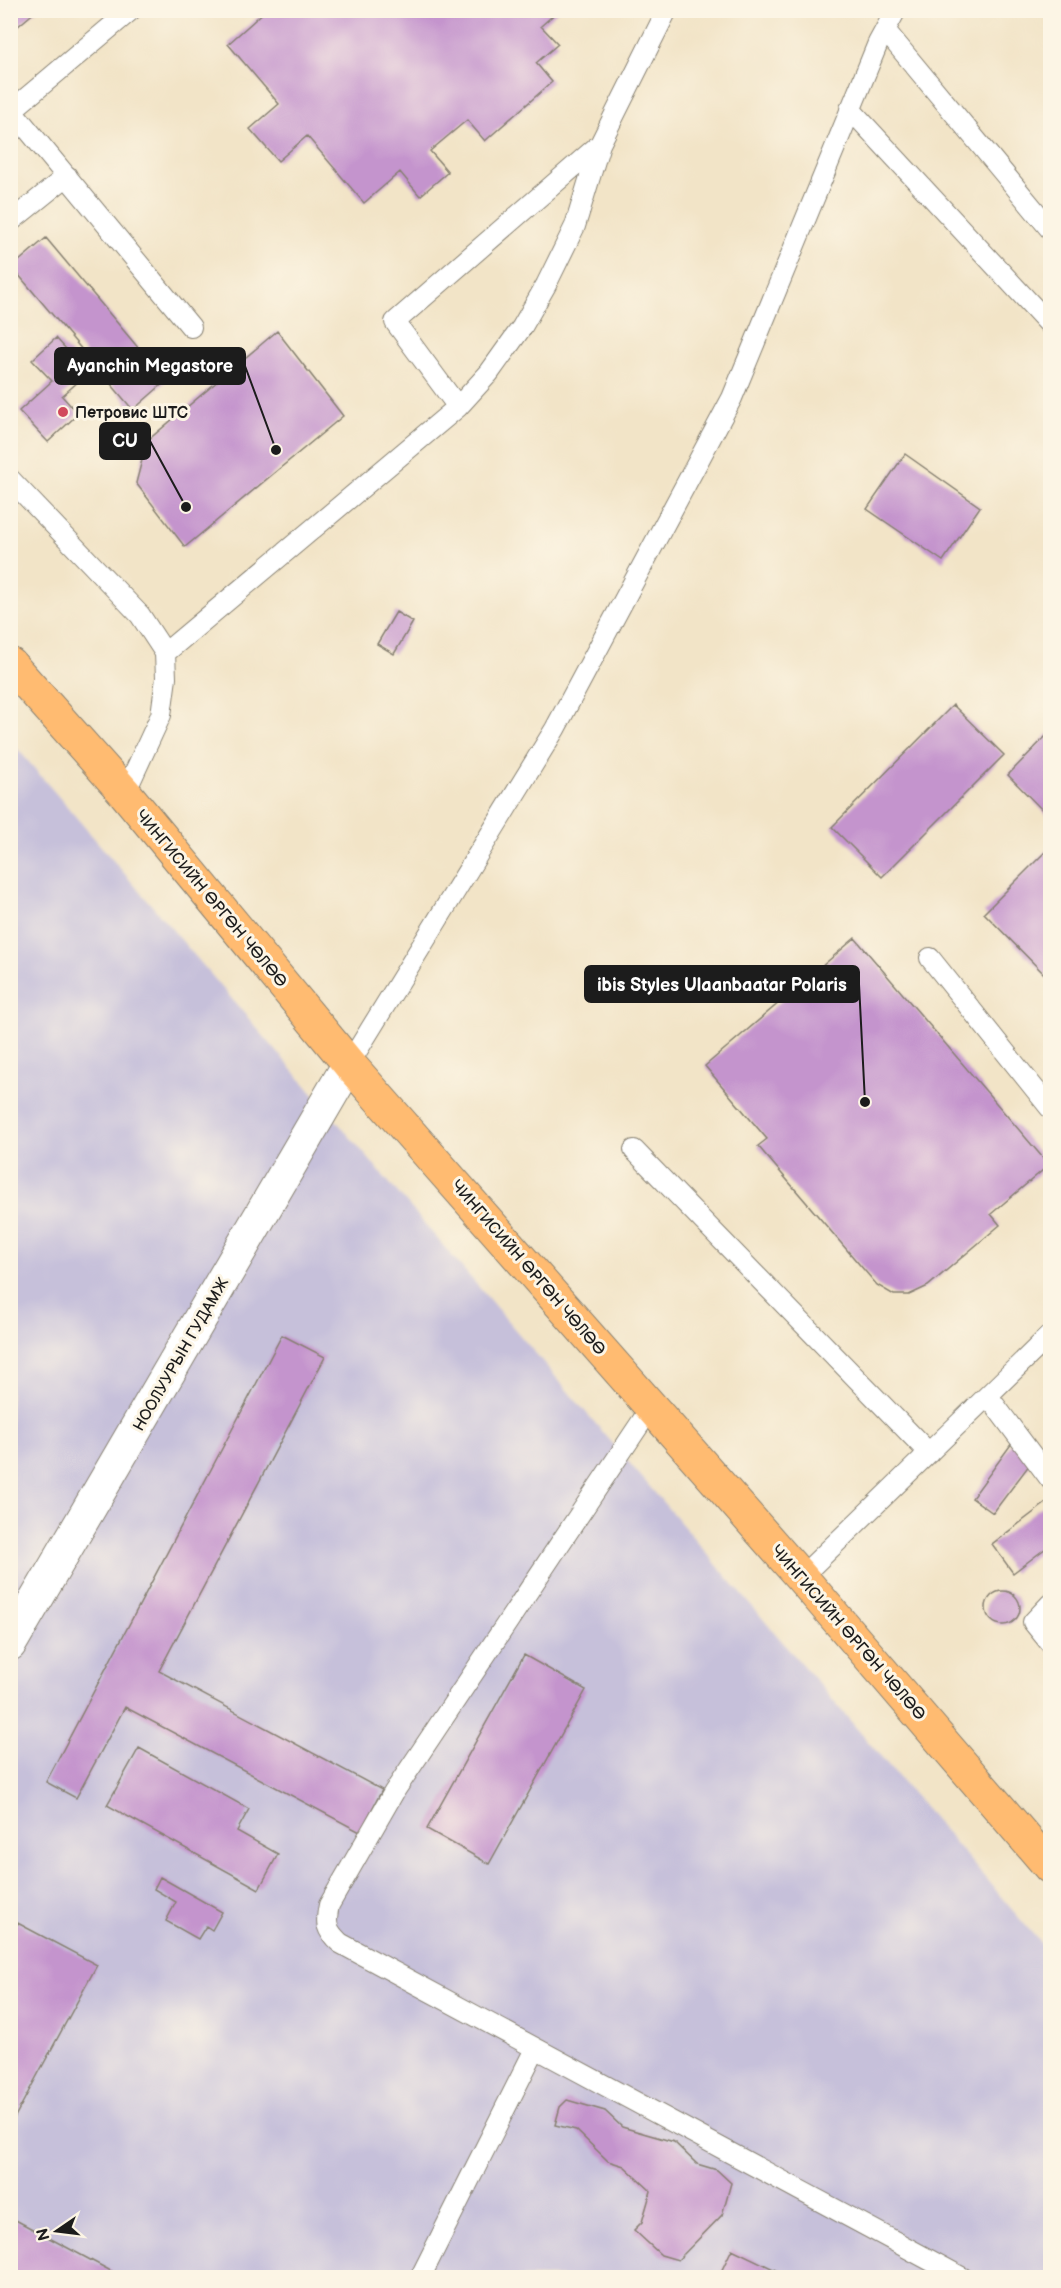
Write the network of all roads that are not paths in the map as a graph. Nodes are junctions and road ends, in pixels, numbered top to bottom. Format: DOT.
graph roads {
  1 [pos="131,10"];
  2 [pos="668,10"];
  3 [pos="896,10"];
  4 [pos="885,30"];
  5 [pos="11,109"];
  6 [pos="850,109"];
  7 [pos="600,144"];
  8 [pos="67,176"];
  9 [pos="10,222"];
  10 [pos="1050,229"];
  11 [pos="1050,325"];
  12 [pos="191,327"];
  13 [pos="458,407"];
  14 [pos="10,479"];
  15 [pos="165,653"];
  16 [pos="10,664"];
  17 [pos="125,793"];
  18 [pos="930,958"];
  19 [pos="350,1064"];
  20 [pos="1050,1108"];
  21 [pos="634,1150"];
  22 [pos="1050,1335"];
  23 [pos="987,1396"];
  24 [pos="652,1406"];
  25 [pos="929,1453"];
  26 [pos="1050,1479"];
  27 [pos="801,1577"];
  28 [pos="1050,1604"];
  29 [pos="1050,1642"];
  30 [pos="10,1644"];
  31 [pos="1050,1867"];
  32 [pos="535,2049"];
  33 [pos="420,2277"];
  34 [pos="963,2277"];
  1 -- 5 [label="lane"];
  2 -- 7 [label="lane"];
  3 -- 4 [label="lane"];
  4 -- 6 [label="lane"];
  4 -- 10 [label="lane"];
  5 -- 8 [label="lane"];
  6 -- 11 [label="lane"];
  6 -- 19 [label="lane"];
  7 -- 13 [label="lane"];
  7 -- 13 [label="lane"];
  8 -- 9 [label="lane"];
  8 -- 12 [label="lane"];
  13 -- 15 [label="lane"];
  14 -- 15 [label="lane"];
  15 -- 17 [label="lane"];
  16 -- 17 [label="highway, ЧИНГИСИЙН ӨРГӨН ЧӨЛӨӨ"];
  17 -- 19 [label="highway, ЧИНГИСИЙН ӨРГӨН ЧӨЛӨӨ"];
  18 -- 20 [label="lane"];
  19 -- 24 [label="highway, ЧИНГИСИЙН ӨРГӨН ЧӨЛӨӨ"];
  19 -- 30 [label="street, НООЛУУРЫН ГУДАМЖ"];
  21 -- 25 [label="lane"];
  22 -- 23 [label="lane"];
  23 -- 25 [label="lane"];
  23 -- 26 [label="lane"];
  24 -- 27 [label="highway, ЧИНГИСИЙН ӨРГӨН ЧӨЛӨӨ"];
  24 -- 32 [label="lane"];
  25 -- 27 [label="lane"];
  27 -- 31 [label="highway, ЧИНГИСИЙН ӨРГӨН ЧӨЛӨӨ"];
  28 -- 29 [label="lane"];
  32 -- 33 [label="lane"];
  32 -- 34 [label="lane"];
}
